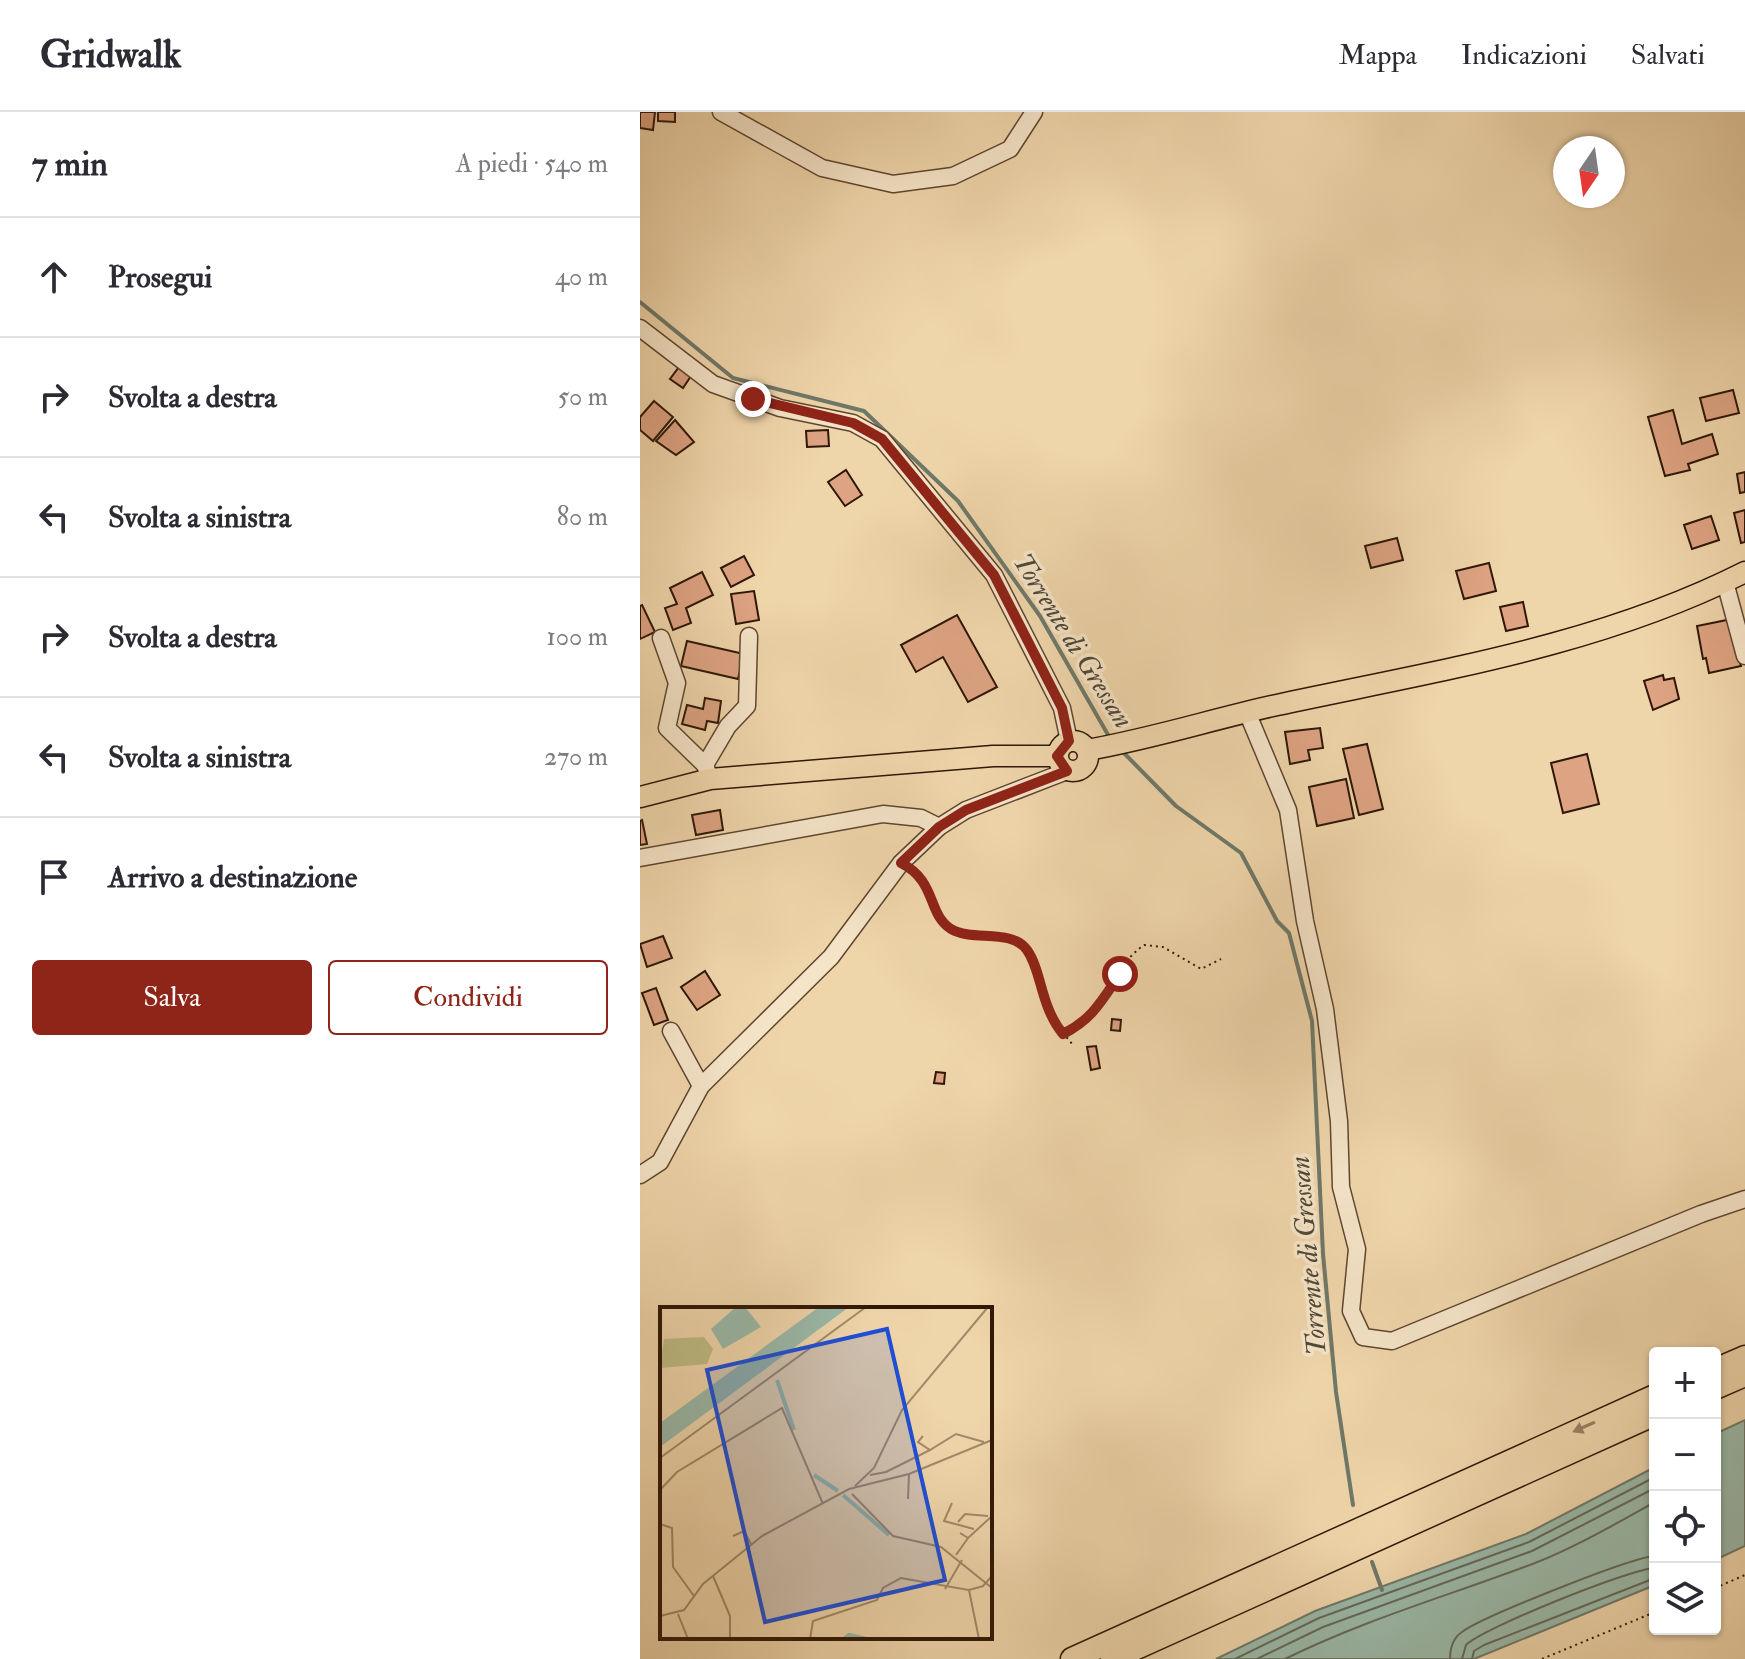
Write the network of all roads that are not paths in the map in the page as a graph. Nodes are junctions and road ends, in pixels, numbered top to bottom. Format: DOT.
graph roads {
  1 [pos="721,112"];
  2 [pos="1034,112"];
  3 [pos="640,328"];
  4 [pos="1745,572"];
  5 [pos="1725,582"];
  6 [pos="749,636"];
  7 [pos="661,638"];
  8 [pos="1745,656"];
  9 [pos="1247,712"];
  10 [pos="1070,754"];
  11 [pos="708,772"];
  12 [pos="640,797"];
  13 [pos="939,827"];
  14 [pos="640,858"];
  15 [pos="671,1031"];
  16 [pos="701,1086"];
  17 [pos="640,1175"];
  18 [pos="1745,1199"];
  19 [pos="1745,1357"];
  20 [pos="1721,1367"];
  21 [pos="1745,1375"];
  22 [pos="1721,1385"];
  23 [pos="1649,1399"];
  24 [pos="1649,1417"];
  25 [pos="1072,1659"];
  26 [pos="1112,1659"];
  1 -- 2 [label="street"];
  3 -- 10 [label="street"];
  4 -- 5 [label="main road"];
  5 -- 8 [label="street"];
  5 -- 9 [label="main road"];
  6 -- 11 [label="street"];
  7 -- 11 [label="street"];
  9 -- 10 [label="main road"];
  9 -- 18 [label="street"];
  10 -- 11 [label="main road"];
  10 -- 13 [label="street"];
  11 -- 12 [label="main road"];
  13 -- 14 [label="street"];
  13 -- 16 [label="street"];
  15 -- 16 [label="street"];
  16 -- 17 [label="street"];
  19 -- 20 [label="highway"];
  21 -- 22 [label="highway"];
  23 -- 25 [label="highway, one-way"];
  24 -- 26 [label="highway"];
}
